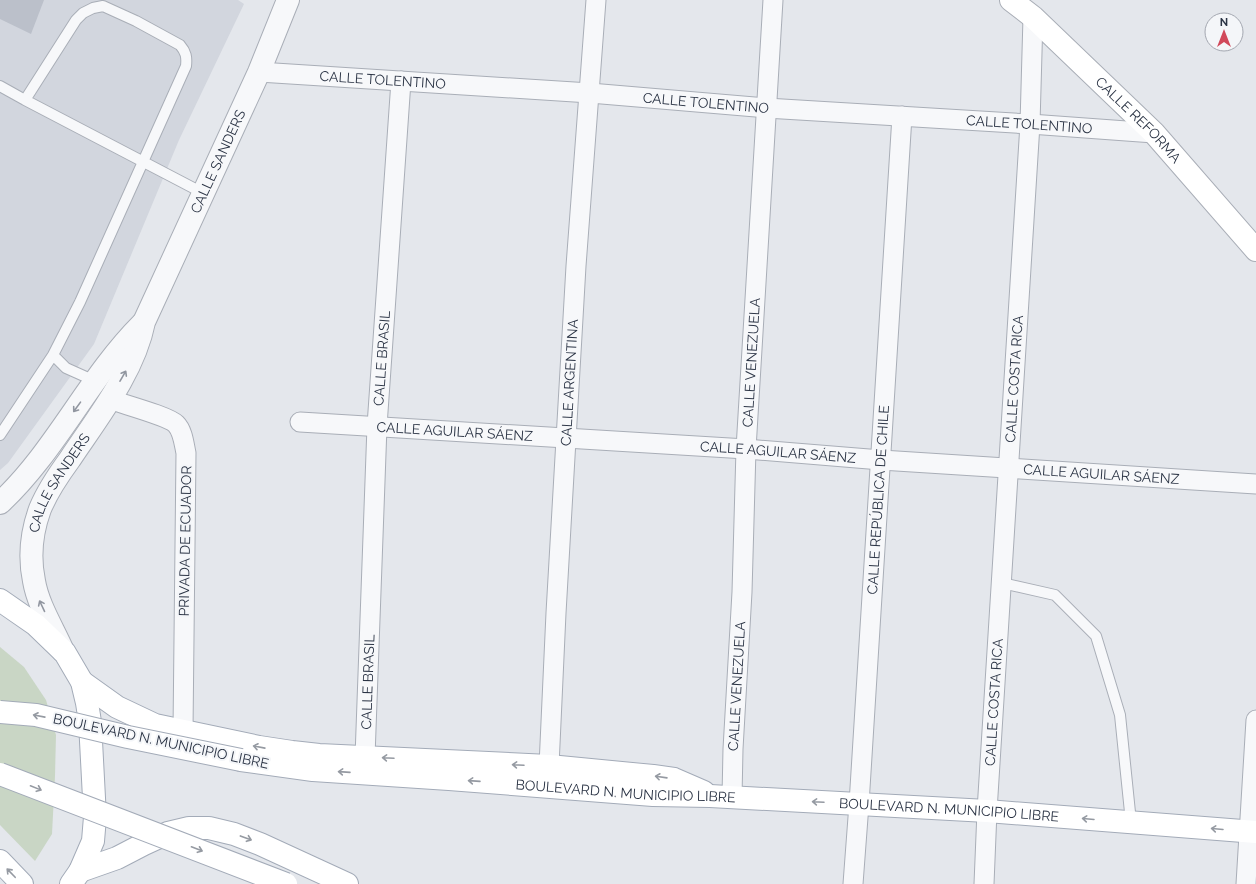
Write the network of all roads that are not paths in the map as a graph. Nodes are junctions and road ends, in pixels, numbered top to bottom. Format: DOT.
graph roads {
  1 [pos="288,0"];
  2 [pos="596,0"];
  3 [pos="774,0"];
  4 [pos="1011,0"];
  5 [pos="1033,17"];
  6 [pos="259,72"];
  7 [pos="401,81"];
  8 [pos="0,86"];
  9 [pos="590,93"];
  10 [pos="25,100"];
  11 [pos="766,108"];
  12 [pos="902,116"];
  13 [pos="1030,124"];
  14 [pos="1154,134"];
  15 [pos="142,162"];
  16 [pos="203,193"];
  17 [pos="1256,250"];
  18 [pos="144,322"];
  19 [pos="53,354"];
  20 [pos="96,381"];
  21 [pos="109,399"];
  22 [pos="300,422"];
  23 [pos="377,426"];
  24 [pos="0,435"];
  25 [pos="567,438"];
  26 [pos="746,449"];
  27 [pos="881,460"];
  28 [pos="1009,468"];
  29 [pos="1256,484"];
  30 [pos="0,503"];
  31 [pos="1002,583"];
  32 [pos="0,600"];
  33 [pos="65,653"];
  34 [pos="82,682"];
  35 [pos="0,712"];
  36 [pos="1256,720"];
  37 [pos="182,731"];
  38 [pos="365,757"];
  39 [pos="549,766"];
  40 [pos="0,774"];
  41 [pos="710,796"];
  42 [pos="732,797"];
  43 [pos="859,804"];
  44 [pos="987,811"];
  45 [pos="1131,822"];
  46 [pos="1252,832"];
  47 [pos="0,861"];
  48 [pos="75,880"];
  49 [pos="22,884"];
  50 [pos="286,884"];
  51 [pos="347,884"];
  52 [pos="853,884"];
  53 [pos="984,884"];
  54 [pos="1246,884"];
  1 -- 6 [label="street, CALLE SANDERS"];
  2 -- 9 [label="street, CALLE ARGENTINA"];
  3 -- 11 [label="street, CALLE VENEZUELA"];
  4 -- 5 [label="main road, CALLE REFORMA"];
  5 -- 13 [label="street, CALLE COSTA RICA"];
  5 -- 14 [label="main road, CALLE REFORMA"];
  6 -- 7 [label="street, CALLE TOLENTINO"];
  6 -- 16 [label="street, CALLE SANDERS"];
  7 -- 9 [label="street, CALLE TOLENTINO"];
  7 -- 23 [label="street, CALLE BRASIL"];
  8 -- 10 [label="lane"];
  9 -- 11 [label="street, CALLE TOLENTINO"];
  9 -- 25 [label="street, CALLE ARGENTINA"];
  10 -- 15 [label="lane"];
  10 -- 15 [label="lane"];
  11 -- 12 [label="street, CALLE TOLENTINO"];
  11 -- 26 [label="street, CALLE VENEZUELA"];
  12 -- 13 [label="street, CALLE TOLENTINO"];
  12 -- 27 [label="street, CALLE REPÚBLICA DE CHILE"];
  13 -- 14 [label="street, CALLE TOLENTINO"];
  13 -- 28 [label="street, CALLE COSTA RICA"];
  14 -- 17 [label="main road, CALLE REFORMA"];
  15 -- 16 [label="lane"];
  15 -- 19 [label="lane"];
  16 -- 18 [label="street, CALLE SANDERS"];
  18 -- 20 [label="street, CALLE SANDERS"];
  21 -- 18 [label="street, CALLE SANDERS, one-way"];
  19 -- 20 [label="lane"];
  19 -- 24 [label="lane"];
  20 -- 30 [label="street, CALLE SANDERS, one-way"];
  33 -- 21 [label="street, CALLE SANDERS, one-way"];
  21 -- 37 [label="street, PRIVADA DE ECUADOR"];
  22 -- 23 [label="street, CALLE AGUILAR SÁENZ"];
  23 -- 25 [label="street, CALLE AGUILAR SÁENZ"];
  23 -- 38 [label="street, CALLE BRASIL"];
  25 -- 26 [label="street, CALLE AGUILAR SÁENZ"];
  25 -- 39 [label="street, CALLE ARGENTINA"];
  26 -- 27 [label="street, CALLE AGUILAR SÁENZ"];
  26 -- 42 [label="street, CALLE VENEZUELA"];
  27 -- 28 [label="street, CALLE AGUILAR SÁENZ"];
  27 -- 43 [label="street, CALLE REPÚBLICA DE CHILE"];
  28 -- 29 [label="street, CALLE AGUILAR SÁENZ"];
  28 -- 31 [label="street, CALLE COSTA RICA"];
  31 -- 44 [label="street, CALLE COSTA RICA"];
  31 -- 45 [label="lane"];
  32 -- 33 [label="main road"];
  33 -- 34 [label="main road"];
  34 -- 37 [label="main road"];
  34 -- 48 [label="main road"];
  41 -- 35 [label="main road, BOULEVARD N. MUNICIPIO LIBRE, one-way, bridge"];
  36 -- 46 [label="street"];
  38 -- 37 [label="main road, one-way"];
  39 -- 38 [label="main road, one-way"];
  41 -- 39 [label="main road, one-way"];
  40 -- 50 [label="main road, one-way, bridge"];
  41 -- 42 [label="main road, BOULEVARD N. MUNICIPIO LIBRE"];
  43 -- 42 [label="main road, BOULEVARD N. MUNICIPIO LIBRE, one-way"];
  43 -- 44 [label="main road, BOULEVARD N. MUNICIPIO LIBRE"];
  43 -- 52 [label="street, CALLE REPÚBLICA DE CHILE"];
  45 -- 44 [label="main road, BOULEVARD N. MUNICIPIO LIBRE, one-way"];
  44 -- 53 [label="street, CALLE COSTA RICA"];
  46 -- 45 [label="main road, BOULEVARD N. MUNICIPIO LIBRE, one-way"];
  46 -- 54 [label="street"];
  49 -- 47 [label="main road, one-way"];
  48 -- 51 [label="main road, one-way"];
}
